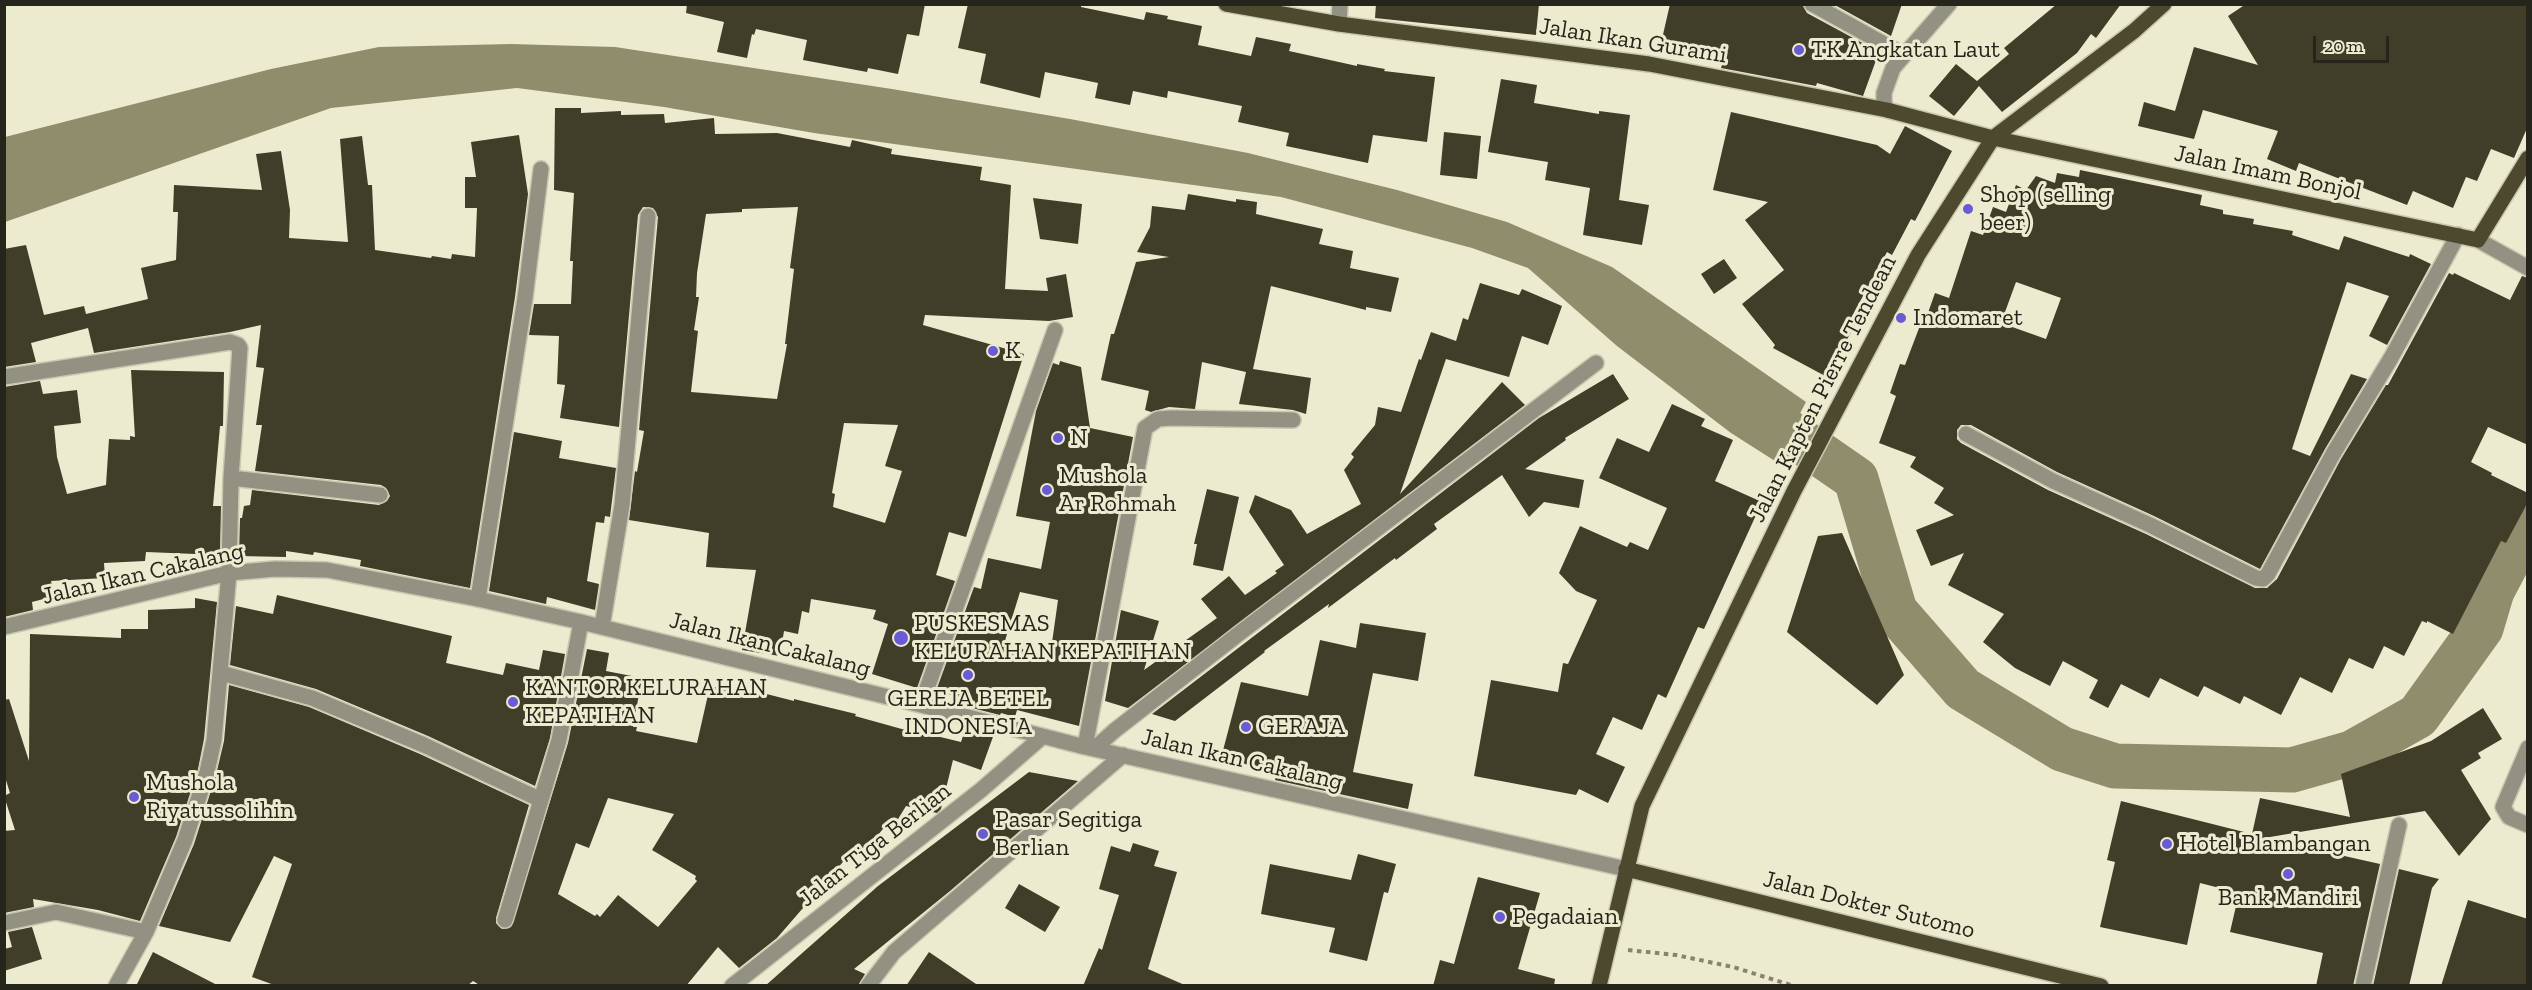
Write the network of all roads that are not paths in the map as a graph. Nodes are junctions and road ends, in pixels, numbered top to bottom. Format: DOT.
graph roads {
  1 [pos="1226,4"];
  2 [pos="1340,4"];
  3 [pos="1812,4"];
  4 [pos="1949,4"];
  5 [pos="2164,4"];
  6 [pos="1339,24"];
  7 [pos="1904,55"];
  8 [pos="1887,110"];
  9 [pos="1993,138"];
  10 [pos="2528,158"];
  11 [pos="541,169"];
  12 [pos="648,216"];
  13 [pos="2458,235"];
  14 [pos="2478,240"];
  15 [pos="2528,268"];
  16 [pos="1055,330"];
  17 [pos="1596,363"];
  18 [pos="4,377"];
  19 [pos="1293,420"];
  20 [pos="1966,434"];
  21 [pos="231,478"];
  22 [pos="380,495"];
  23 [pos="229,573"];
  24 [pos="478,599"];
  25 [pos="581,622"];
  26 [pos="4,627"];
  27 [pos="602,627"];
  28 [pos="221,673"];
  29 [pos="921,705"];
  30 [pos="1042,737"];
  31 [pos="1089,748"];
  32 [pos="2528,748"];
  33 [pos="1123,755"];
  34 [pos="542,800"];
  35 [pos="2399,825"];
  36 [pos="2528,825"];
  37 [pos="1626,869"];
  38 [pos="505,920"];
  39 [pos="4,923"];
  40 [pos="146,932"];
  41 [pos="116,986"];
  42 [pos="732,986"];
  43 [pos="868,986"];
  44 [pos="1599,986"];
  45 [pos="2101,986"];
  46 [pos="2363,986"];
  1 -- 6 [label="main road, Jalan Ikan Gurami"];
  2 -- 6 [label="street"];
  3 -- 7 [label="street"];
  4 -- 7 [label="street"];
  5 -- 9 [label="main road, Jalan Kapten Pierre Tendean"];
  6 -- 8 [label="main road, Jalan Ikan Gurami"];
  7 -- 8 [label="street"];
  8 -- 9 [label="main road, Jalan Ikan Gurami"];
  9 -- 13 [label="main road, Jalan Imam Bonjol"];
  9 -- 37 [label="main road, Jalan Kapten Pierre Tendean"];
  10 -- 14 [label="main road"];
  11 -- 24 [label="street"];
  12 -- 27 [label="street"];
  13 -- 14 [label="main road, Jalan Imam Bonjol"];
  13 -- 20 [label="street"];
  14 -- 15 [label="street, Jalan Imam Bonjol"];
  16 -- 29 [label="street"];
  17 -- 31 [label="street"];
  18 -- 21 [label="street"];
  19 -- 31 [label="street"];
  21 -- 22 [label="street"];
  21 -- 23 [label="street"];
  23 -- 24 [label="street, Jalan Ikan Cakalang"];
  23 -- 26 [label="street, Jalan Ikan Cakalang"];
  23 -- 28 [label="street"];
  24 -- 25 [label="street, Jalan Ikan Cakalang"];
  25 -- 27 [label="street, Jalan Ikan Cakalang"];
  25 -- 34 [label="street"];
  27 -- 29 [label="street, Jalan Ikan Cakalang"];
  28 -- 34 [label="street"];
  28 -- 40 [label="street"];
  29 -- 30 [label="street, Jalan Ikan Cakalang"];
  30 -- 31 [label="street, Jalan Ikan Cakalang"];
  30 -- 42 [label="street, Jalan Tiga Berlian"];
  31 -- 33 [label="street, Jalan Ikan Cakalang"];
  32 -- 36 [label="street"];
  33 -- 37 [label="street, Jalan Ikan Cakalang"];
  33 -- 43 [label="street"];
  34 -- 38 [label="street"];
  35 -- 46 [label="street"];
  37 -- 44 [label="main road, Jalan Kapten Pierre Tendean"];
  37 -- 45 [label="main road, Jalan Dokter Sutomo"];
  39 -- 40 [label="street"];
  40 -- 41 [label="street"];
}
